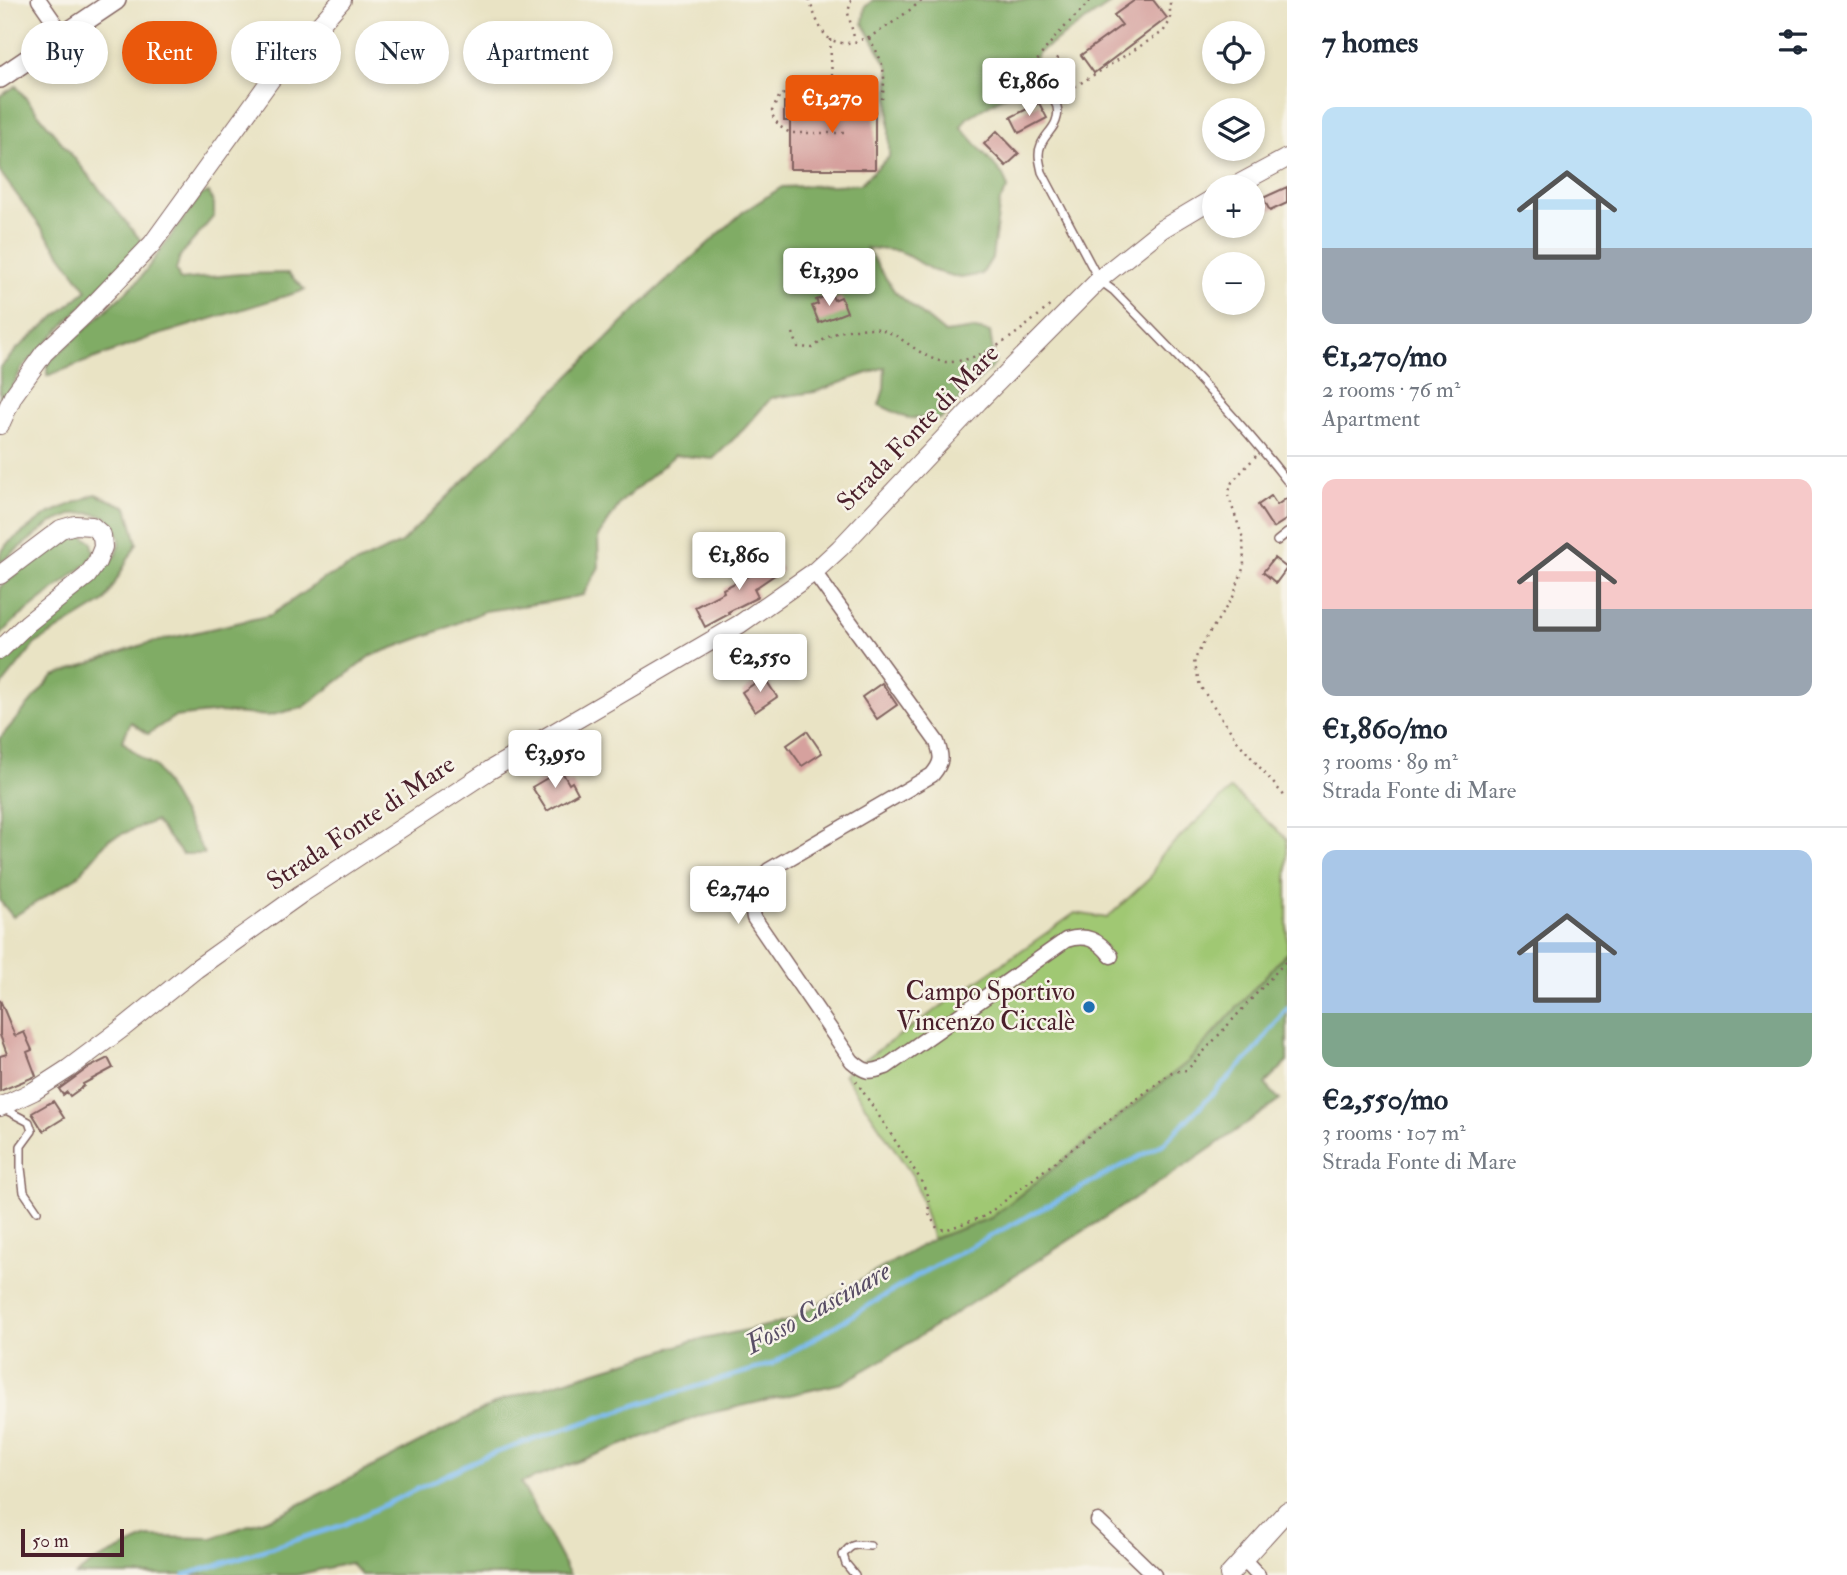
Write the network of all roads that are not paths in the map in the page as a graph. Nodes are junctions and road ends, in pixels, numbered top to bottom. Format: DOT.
graph roads {
  1 [pos="39,0"];
  2 [pos="116,0"];
  3 [pos="342,0"];
  4 [pos="54,21"];
  5 [pos="86,21"];
  6 [pos="21,64"];
  7 [pos="0,78"];
  8 [pos="1035,90"];
  9 [pos="1287,158"];
  10 [pos="1255,175"];
  11 [pos="1202,205"];
  12 [pos="1099,280"];
  13 [pos="0,425"];
  14 [pos="1287,481"];
  15 [pos="1287,533"];
  16 [pos="1277,541"];
  17 [pos="814,572"];
  18 [pos="0,575"];
  19 [pos="0,650"];
  20 [pos="1111,956"];
  21 [pos="0,1107"];
  22 [pos="37,1211"];
  23 [pos="1287,1511"];
  24 [pos="1098,1521"];
  25 [pos="870,1546"];
  26 [pos="1243,1559"];
  27 [pos="855,1575"];
  28 [pos="1154,1575"];
  29 [pos="1229,1575"];
  30 [pos="1258,1575"];
  1 -- 4 [label="street"];
  2 -- 5 [label="main road"];
  3 -- 13 [label="street"];
  6 -- 7 [label="main road"];
  8 -- 12 [label="lane"];
  9 -- 10 [label="street"];
  11 -- 12 [label="street, Strada Fonte di Mare"];
  12 -- 14 [label="lane"];
  12 -- 17 [label="street, Strada Fonte di Mare"];
  15 -- 16 [label="lane"];
  17 -- 20 [label="street"];
  17 -- 21 [label="street, Strada Fonte di Mare"];
  18 -- 19 [label="street"];
  21 -- 22 [label="lane"];
  23 -- 26 [label="street"];
  24 -- 28 [label="street"];
  25 -- 27 [label="lane"];
  26 -- 29 [label="street"];
  26 -- 30 [label="street"];
}
